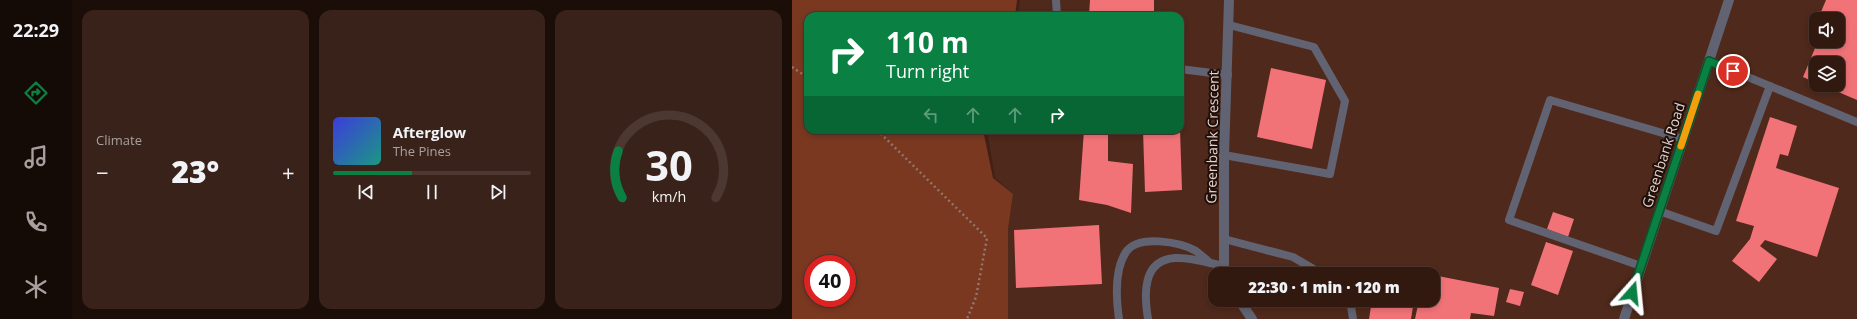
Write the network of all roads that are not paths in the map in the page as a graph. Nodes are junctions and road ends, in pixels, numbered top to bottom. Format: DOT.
graph roads {
  1 [pos="1056,0"];
  2 [pos="1229,0"];
  3 [pos="1729,0"];
  4 [pos="1058,12"];
  5 [pos="1229,25"];
  6 [pos="1709,61"];
  7 [pos="1184,70"];
  8 [pos="1228,75"];
  9 [pos="1770,86"];
  10 [pos="1857,122"];
  11 [pos="1683,140"];
  12 [pos="1224,155"];
  13 [pos="1659,211"];
  14 [pos="1224,239"];
  15 [pos="1210,263"];
  16 [pos="1641,266"];
  17 [pos="1219,267"];
  18 [pos="1226,267"];
  19 [pos="1310,267"];
  20 [pos="1244,307"];
  21 [pos="1351,307"];
  22 [pos="1119,319"];
  23 [pos="1148,319"];
  24 [pos="1252,319"];
  25 [pos="1353,319"];
  26 [pos="1624,319"];
  1 -- 4 [label="lane"];
  2 -- 5 [label="street, Greenbank Crescent"];
  3 -- 6 [label="street, Greenbank Road"];
  5 -- 8 [label="street, Greenbank Crescent"];
  5 -- 12 [label="lane"];
  6 -- 9 [label="lane"];
  6 -- 11 [label="street, Greenbank Road"];
  7 -- 8 [label="lane"];
  8 -- 12 [label="street, Greenbank Crescent"];
  9 -- 10 [label="lane"];
  9 -- 13 [label="lane"];
  11 -- 13 [label="street, Greenbank Road"];
  11 -- 16 [label="lane"];
  12 -- 14 [label="street, Greenbank Crescent"];
  13 -- 16 [label="street, Greenbank Road"];
  14 -- 18 [label="street, Greenbank Crescent"];
  14 -- 19 [label="lane"];
  15 -- 17 [label="lane"];
  15 -- 22 [label="lane"];
  15 -- 23 [label="lane"];
  16 -- 26 [label="street, Greenbank Road"];
  20 -- 24 [label="street"];
  21 -- 25 [label="lane"];
}
